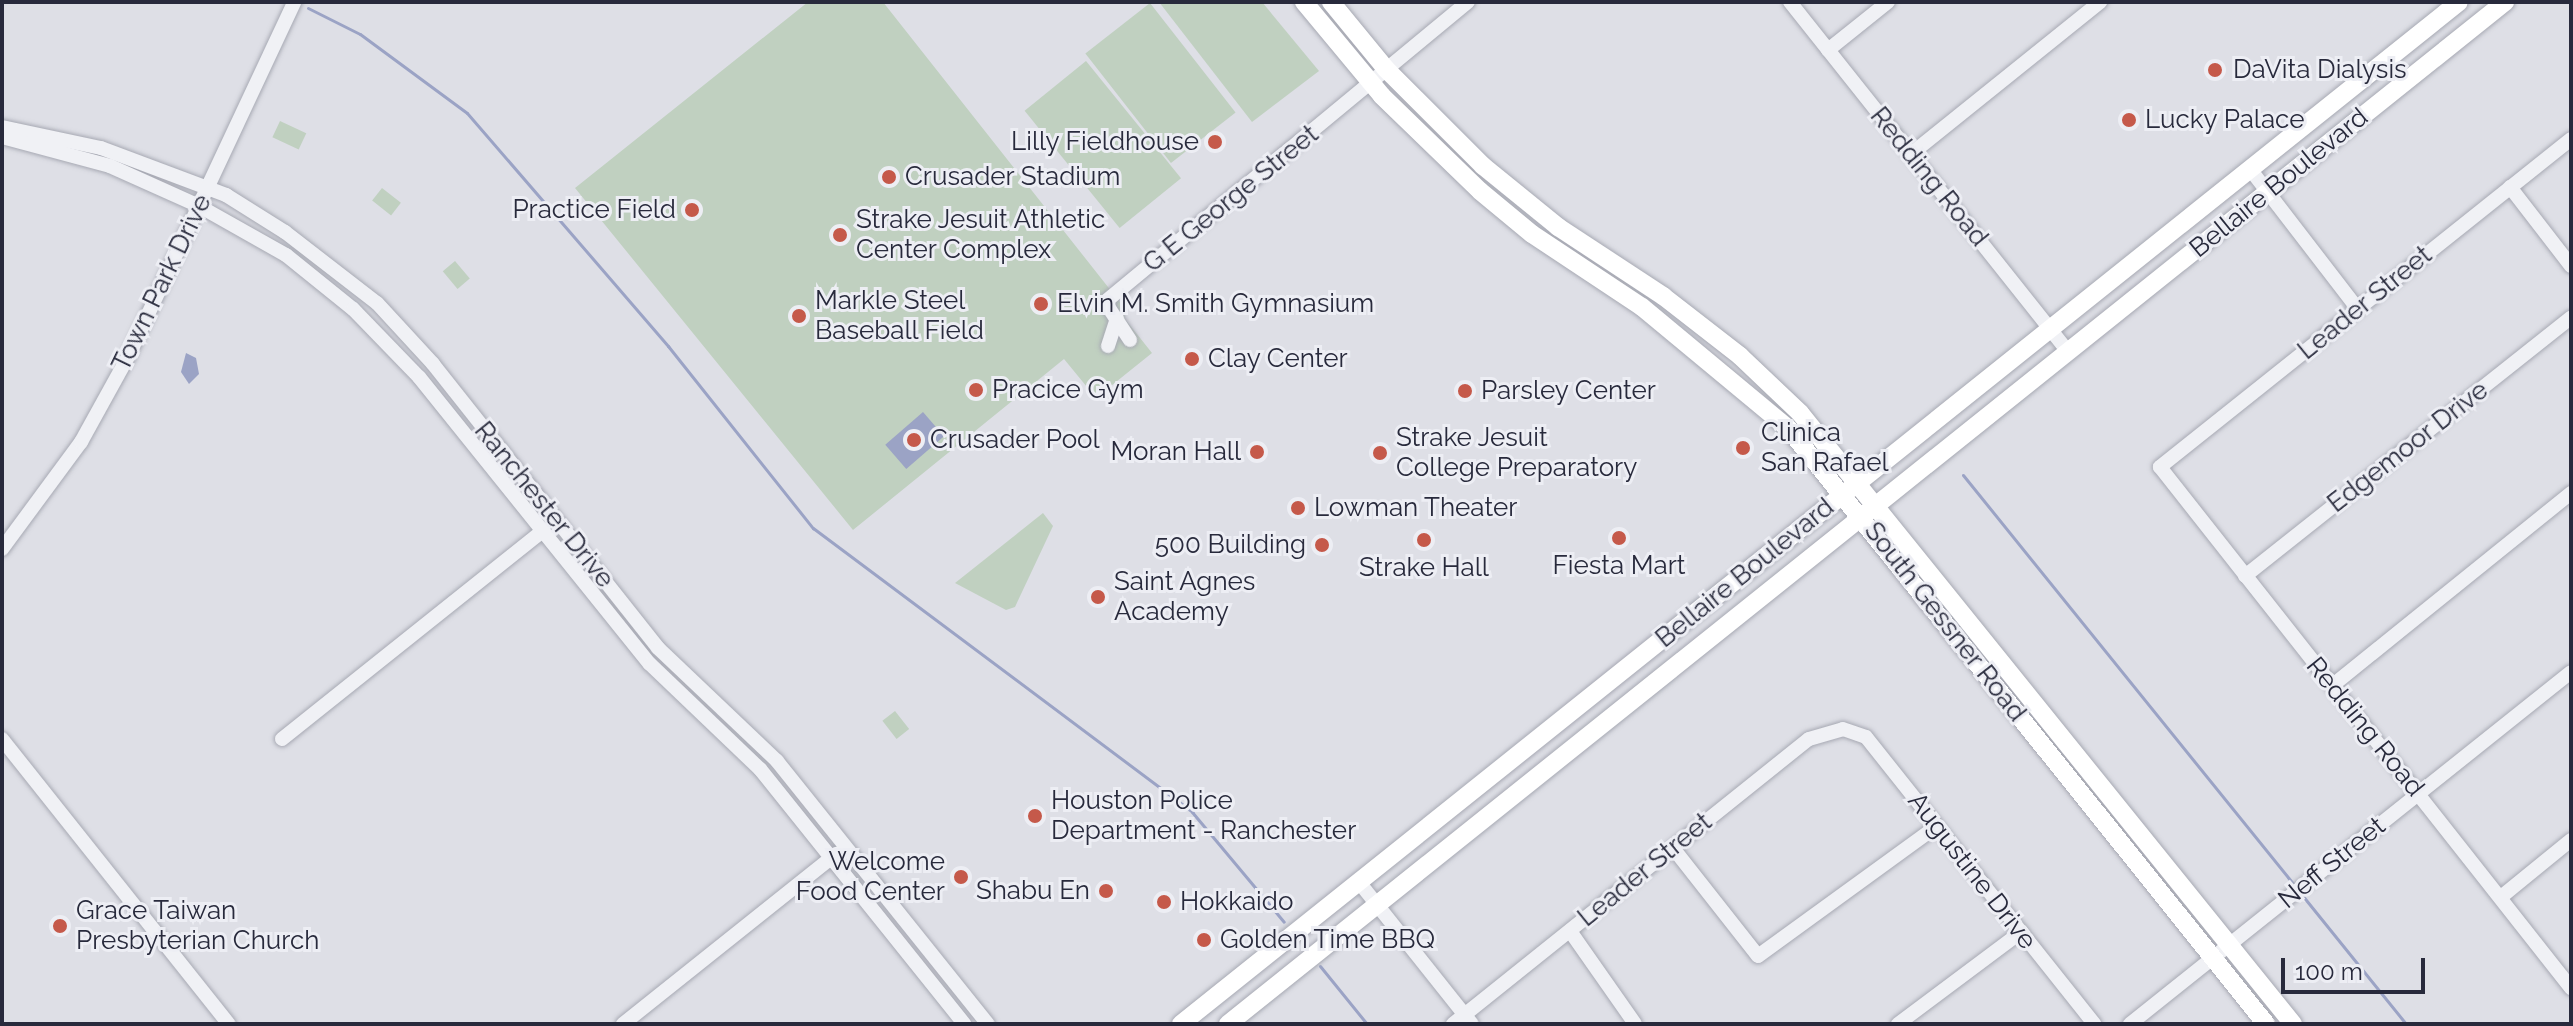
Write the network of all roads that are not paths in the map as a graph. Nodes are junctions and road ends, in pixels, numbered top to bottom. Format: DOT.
graph roads {
  1 [pos="294,2"];
  2 [pos="1304,2"];
  3 [pos="1331,2"];
  4 [pos="1468,2"];
  5 [pos="1790,2"];
  6 [pos="1888,2"];
  7 [pos="2100,2"];
  8 [pos="2459,2"];
  9 [pos="2505,2"];
  10 [pos="2418,35"];
  11 [pos="1828,50"];
  12 [pos="1386,69"];
  13 [pos="1372,83"];
  14 [pos="2367,112"];
  15 [pos="2,127"];
  16 [pos="2,137"];
  17 [pos="2571,139"];
  18 [pos="64,146"];
  19 [pos="1911,154"];
  20 [pos="2250,169"];
  21 [pos="2510,187"];
  22 [pos="208,188"];
  23 [pos="2265,194"];
  24 [pos="199,206"];
  25 [pos="2571,266"];
  26 [pos="343,277"];
  27 [pos="333,291"];
  28 [pos="2358,309"];
  29 [pos="1117,318"];
  30 [pos="2571,318"];
  31 [pos="2050,329"];
  32 [pos="1130,340"];
  33 [pos="1108,346"];
  34 [pos="2068,352"];
  35 [pos="1740,356"];
  36 [pos="1725,374"];
  37 [pos="451,388"];
  38 [pos="437,399"];
  39 [pos="2160,467"];
  40 [pos="1851,488"];
  41 [pos="2571,493"];
  42 [pos="526,495"];
  43 [pos="1869,511"];
  44 [pos="544,530"];
  45 [pos="2,549"];
  46 [pos="2245,576"];
  47 [pos="638,623"];
  48 [pos="625,633"];
  49 [pos="1999,657"];
  50 [pos="1639,658"];
  51 [pos="1983,670"];
  52 [pos="2571,672"];
  53 [pos="1657,679"];
  54 [pos="2333,685"];
  55 [pos="1843,729"];
  56 [pos="2,739"];
  57 [pos="282,739"];
  58 [pos="757,739"];
  59 [pos="746,753"];
  60 [pos="1495,773"];
  61 [pos="2418,794"];
  62 [pos="1513,795"];
  63 [pos="2108,795"];
  64 [pos="2093,807"];
  65 [pos="1937,826"];
  66 [pos="2571,840"];
  67 [pos="845,846"];
  68 [pos="1673,848"];
  69 [pos="831,858"];
  70 [pos="1359,882"];
  71 [pos="2501,897"];
  72 [pos="1377,905"];
  73 [pos="1570,931"];
  74 [pos="2021,932"];
  75 [pos="2230,945"];
  76 [pos="2213,958"];
  77 [pos="957,984"];
  78 [pos="2571,988"];
  79 [pos="942,996"];
  80 [pos="1463,1021"];
  81 [pos="229,1024"];
  82 [pos="623,1024"];
  83 [pos="964,1024"];
  84 [pos="988,1024"];
  85 [pos="1181,1024"];
  86 [pos="1228,1024"];
  87 [pos="1635,1024"];
  88 [pos="1898,1024"];
  89 [pos="2094,1024"];
  90 [pos="2130,1024"];
  91 [pos="2266,1024"];
  92 [pos="2293,1024"];
  1 -- 22 [label="street, Town Park Drive"];
  2 -- 13 [label="main road, South Gessner Road"];
  3 -- 12 [label="main road, South Gessner Road"];
  4 -- 12 [label="street"];
  5 -- 11 [label="street, Redding Road"];
  6 -- 11 [label="street"];
  7 -- 19 [label="street"];
  8 -- 10 [label="main road, Bellaire Boulevard"];
  9 -- 14 [label="main road, Bellaire Boulevard"];
  10 -- 14 [label="main road"];
  10 -- 20 [label="main road, Bellaire Boulevard"];
  11 -- 19 [label="street, Redding Road"];
  12 -- 13 [label="street"];
  12 -- 35 [label="main road, South Gessner Road"];
  13 -- 29 [label="street, G E George Street"];
  13 -- 36 [label="main road, South Gessner Road"];
  14 -- 23 [label="main road, Bellaire Boulevard"];
  15 -- 18 [label="street, Ranchester Drive"];
  16 -- 18 [label="street, Ranchester Drive"];
  17 -- 21 [label="street, Leader Street"];
  18 -- 22 [label="street, Ranchester Drive"];
  18 -- 24 [label="street, Ranchester Drive"];
  19 -- 31 [label="street, Redding Road"];
  20 -- 23 [label="street"];
  20 -- 31 [label="main road, Bellaire Boulevard"];
  21 -- 25 [label="street"];
  21 -- 28 [label="street, Leader Street"];
  22 -- 24 [label="street, Town Park Drive"];
  22 -- 26 [label="street, Ranchester Drive"];
  23 -- 28 [label="street"];
  23 -- 34 [label="main road, Bellaire Boulevard"];
  24 -- 27 [label="street, Ranchester Drive"];
  24 -- 45 [label="street, Town Park Drive"];
  26 -- 27 [label="street"];
  26 -- 37 [label="street, Ranchester Drive"];
  27 -- 38 [label="street, Ranchester Drive"];
  28 -- 39 [label="street, Leader Street"];
  29 -- 32 [label="street"];
  29 -- 33 [label="street, G E George Street"];
  30 -- 46 [label="street, Edgemoor Drive"];
  31 -- 34 [label="street, Redding Road"];
  31 -- 40 [label="main road, Bellaire Boulevard"];
  34 -- 43 [label="main road, Bellaire Boulevard"];
  35 -- 36 [label="main road"];
  35 -- 40 [label="main road, South Gessner Road"];
  36 -- 40 [label="main road, South Gessner Road"];
  37 -- 38 [label="street"];
  37 -- 42 [label="street, Ranchester Drive"];
  38 -- 42 [label="street, Ranchester Drive"];
  39 -- 46 [label="street, Redding Road"];
  40 -- 43 [label="main road, South Gessner Road"];
  40 -- 50 [label="main road, Bellaire Boulevard"];
  41 -- 54 [label="street"];
  42 -- 44 [label="street, Ranchester Drive"];
  42 -- 47 [label="street, Ranchester Drive"];
  43 -- 49 [label="main road, South Gessner Road"];
  43 -- 51 [label="main road, South Gessner Road"];
  43 -- 53 [label="main road, Bellaire Boulevard"];
  44 -- 48 [label="street, Ranchester Drive"];
  44 -- 57 [label="street"];
  46 -- 54 [label="street, Redding Road"];
  47 -- 48 [label="street"];
  47 -- 58 [label="street, Ranchester Drive"];
  48 -- 59 [label="street, Ranchester Drive"];
  49 -- 51 [label="main road"];
  49 -- 63 [label="main road, South Gessner Road"];
  50 -- 53 [label="main road"];
  50 -- 60 [label="main road, Bellaire Boulevard"];
  51 -- 64 [label="main road, South Gessner Road"];
  52 -- 61 [label="street, Neff Street"];
  53 -- 62 [label="main road, Bellaire Boulevard"];
  54 -- 61 [label="street, Redding Road"];
  55 -- 65 [label="street, Augustine Drive"];
  55 -- 68 [label="street, Leader Street"];
  56 -- 81 [label="street"];
  58 -- 59 [label="street"];
  58 -- 67 [label="street, Ranchester Drive"];
  59 -- 69 [label="street, Ranchester Drive"];
  60 -- 62 [label="main road"];
  60 -- 70 [label="main road, Bellaire Boulevard"];
  61 -- 71 [label="street, Redding Road"];
  61 -- 75 [label="street, Neff Street"];
  62 -- 72 [label="main road, Bellaire Boulevard"];
  63 -- 64 [label="main road"];
  63 -- 75 [label="main road, South Gessner Road"];
  64 -- 76 [label="main road, South Gessner Road"];
  65 -- 68 [label="street"];
  65 -- 74 [label="street, Augustine Drive"];
  66 -- 71 [label="street"];
  67 -- 69 [label="street"];
  67 -- 77 [label="street, Ranchester Drive"];
  68 -- 73 [label="street, Leader Street"];
  69 -- 79 [label="street, Ranchester Drive"];
  69 -- 82 [label="street"];
  70 -- 72 [label="street"];
  70 -- 85 [label="main road, Bellaire Boulevard"];
  71 -- 78 [label="street, Redding Road"];
  72 -- 80 [label="street"];
  72 -- 86 [label="main road, Bellaire Boulevard"];
  73 -- 80 [label="street, Leader Street"];
  73 -- 87 [label="street"];
  74 -- 88 [label="street"];
  74 -- 89 [label="street, Augustine Drive"];
  75 -- 76 [label="street, Neff Street"];
  75 -- 92 [label="main road, South Gessner Road"];
  76 -- 90 [label="street, Neff Street"];
  76 -- 91 [label="main road, South Gessner Road"];
  77 -- 79 [label="street"];
  77 -- 84 [label="street, Ranchester Drive"];
  79 -- 83 [label="street, Ranchester Drive"];
}
